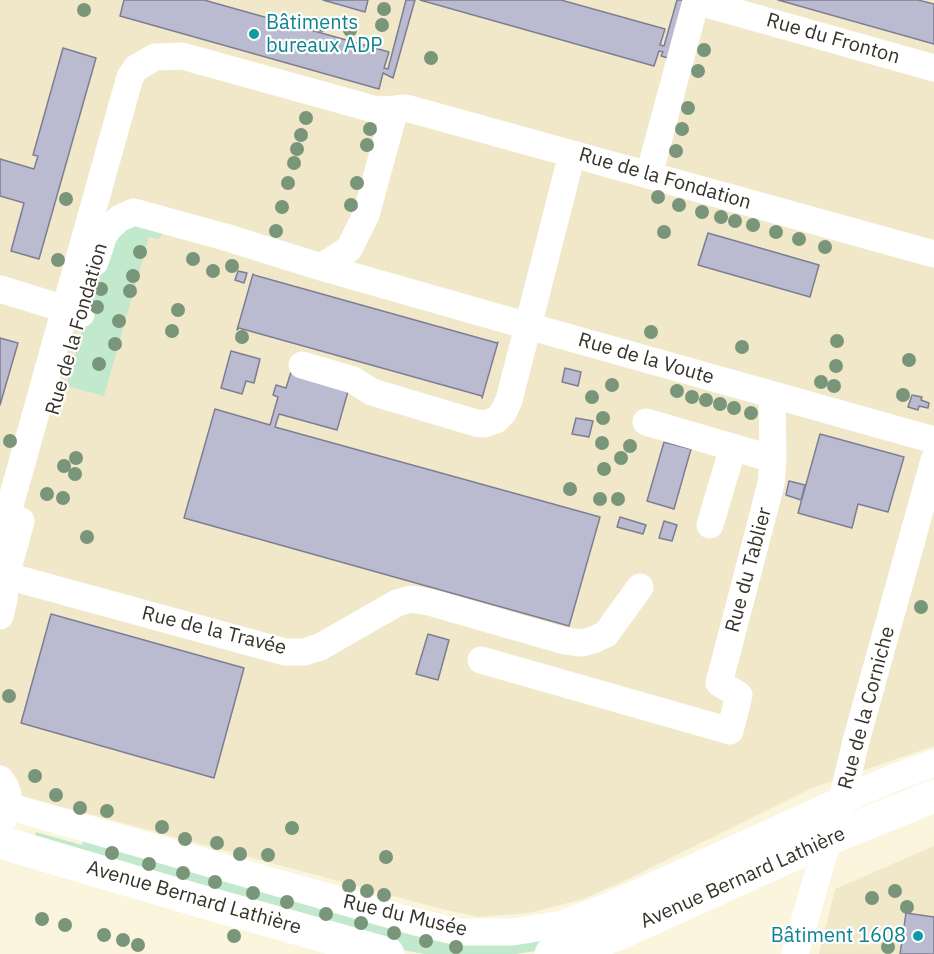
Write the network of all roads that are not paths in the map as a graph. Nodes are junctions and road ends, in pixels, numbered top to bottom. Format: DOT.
graph roads {
  1 [pos="934,68"];
  2 [pos="395,109"];
  3 [pos="572,154"];
  4 [pos="105,170"];
  5 [pos="649,175"];
  6 [pos="134,212"];
  7 [pos="934,254"];
  8 [pos="321,267"];
  9 [pos="0,289"];
  10 [pos="73,311"];
  11 [pos="528,326"];
  12 [pos="302,365"];
  13 [pos="772,395"];
  14 [pos="646,422"];
  15 [pos="934,441"];
  16 [pos="733,447"];
  17 [pos="773,459"];
  18 [pos="934,460"];
  19 [pos="710,525"];
  20 [pos="0,541"];
  21 [pos="3,575"];
  22 [pos="640,587"];
  23 [pos="0,616"];
  24 [pos="481,660"];
  25 [pos="934,763"];
  26 [pos="0,779"];
  27 [pos="934,796"];
  28 [pos="842,800"];
  29 [pos="3,805"];
  30 [pos="934,816"];
  31 [pos="0,833"];
  32 [pos="0,842"];
  33 [pos="826,850"];
  34 [pos="0,865"];
  35 [pos="338,954"];
  36 [pos="388,954"];
  37 [pos="550,954"];
  38 [pos="614,954"];
  39 [pos="795,954"];
  1 -- 5 [label="street, Rue du Fronton"];
  2 -- 3 [label="street, Rue de la Fondation"];
  2 -- 4 [label="street, Rue de la Fondation"];
  2 -- 8 [label="street"];
  3 -- 5 [label="street, Rue de la Fondation"];
  3 -- 11 [label="street"];
  4 -- 6 [label="street"];
  4 -- 10 [label="street, Rue de la Fondation"];
  5 -- 7 [label="street, Rue de la Fondation"];
  6 -- 8 [label="street"];
  6 -- 10 [label="street, Rue de la Fondation"];
  8 -- 11 [label="street, Rue de la Voute"];
  9 -- 10 [label="street"];
  10 -- 20 [label="street, Rue de la Fondation"];
  10 -- 21 [label="street, Rue de la Fondation"];
  11 -- 12 [label="street"];
  11 -- 13 [label="street, Rue de la Voute"];
  13 -- 15 [label="street, Rue de la Voute"];
  13 -- 17 [label="street, Rue du Tablier"];
  14 -- 16 [label="street"];
  16 -- 17 [label="street"];
  16 -- 19 [label="street"];
  17 -- 24 [label="street, Rue du Tablier"];
  18 -- 28 [label="street, Rue de la Corniche"];
  21 -- 22 [label="street, Rue de la Travée"];
  21 -- 23 [label="street, Rue de la Fondation"];
  25 -- 28 [label="street, Rue du Musée"];
  26 -- 29 [label="street"];
  27 -- 33 [label="main road, Avenue Bernard Lathière"];
  28 -- 29 [label="street, Rue du Musée"];
  28 -- 33 [label="street, Rue de la Corniche"];
  29 -- 31 [label="street"];
  30 -- 33 [label="main road, Avenue Bernard Lathière"];
  32 -- 36 [label="main road, Avenue Bernard Lathière"];
  33 -- 37 [label="main road, Avenue Bernard Lathière"];
  33 -- 38 [label="main road, Avenue Bernard Lathière"];
  33 -- 39 [label="street, Rue de la Corniche"];
  34 -- 35 [label="main road, Avenue Bernard Lathière"];
}
